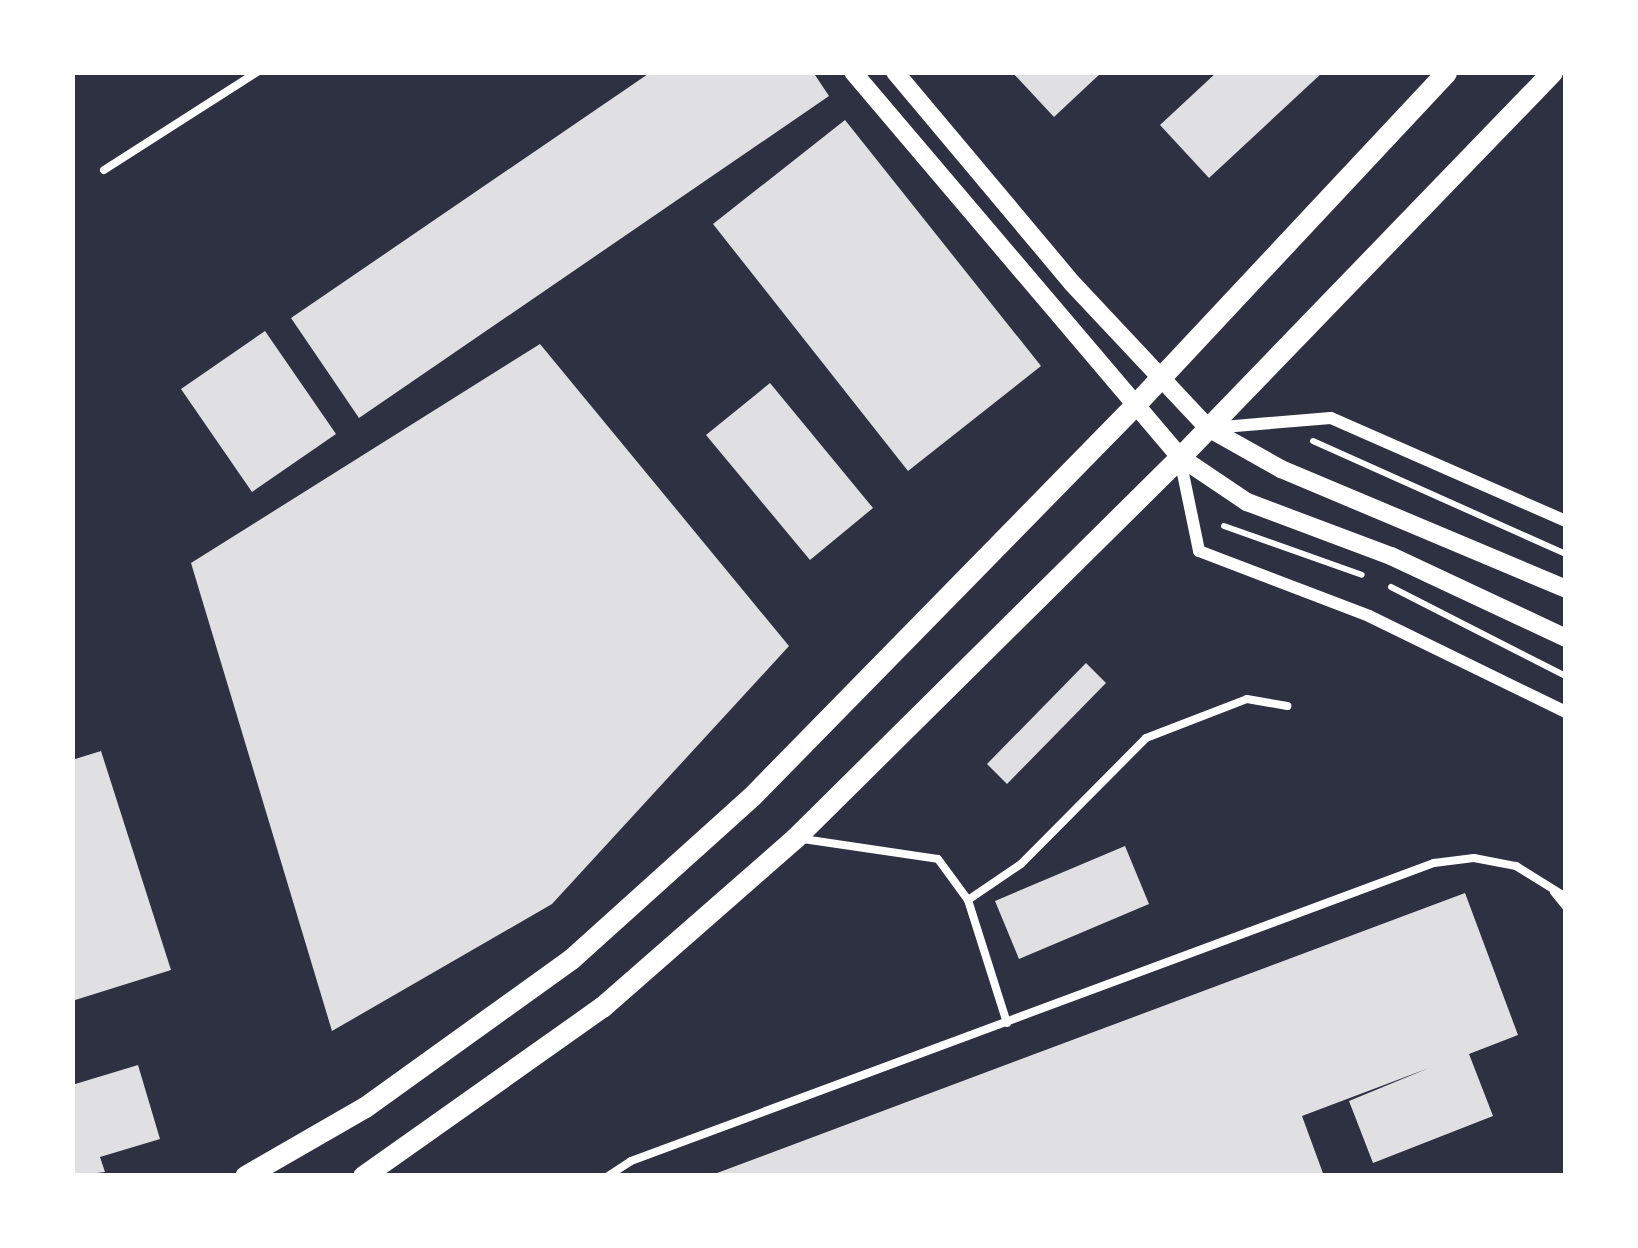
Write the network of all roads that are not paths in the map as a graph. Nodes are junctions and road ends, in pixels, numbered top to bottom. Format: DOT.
graph roads {
  1 [pos="257,72"];
  2 [pos="853,72"];
  3 [pos="896,72"];
  4 [pos="1446,72"];
  5 [pos="1552,72"];
  6 [pos="104,170"];
  7 [pos="1159,378"];
  8 [pos="1133,407"];
  9 [pos="1208,428"];
  10 [pos="1180,458"];
  11 [pos="1566,521"];
  12 [pos="1566,589"];
  13 [pos="1566,638"];
  14 [pos="1287,706"];
  15 [pos="1566,712"];
  16 [pos="795,838"];
  17 [pos="1545,882"];
  18 [pos="1566,897"];
  19 [pos="968,900"];
  20 [pos="1566,907"];
  21 [pos="1007,1023"];
  22 [pos="245,1176"];
  23 [pos="363,1176"];
  24 [pos="608,1176"];
  1 -- 6 [label="lane"];
  2 -- 8 [label="street"];
  3 -- 7 [label="street"];
  4 -- 7 [label="main road"];
  5 -- 9 [label="main road"];
  7 -- 8 [label="main road"];
  7 -- 9 [label="street"];
  8 -- 10 [label="street"];
  8 -- 22 [label="main road"];
  9 -- 10 [label="main road"];
  9 -- 11 [label="street"];
  9 -- 12 [label="street"];
  10 -- 13 [label="street"];
  10 -- 15 [label="street"];
  10 -- 16 [label="main road"];
  14 -- 19 [label="lane"];
  16 -- 19 [label="lane"];
  16 -- 23 [label="main road"];
  17 -- 18 [label="lane"];
  17 -- 20 [label="lane"];
  17 -- 21 [label="lane"];
  19 -- 21 [label="lane"];
  21 -- 24 [label="lane"];
}
